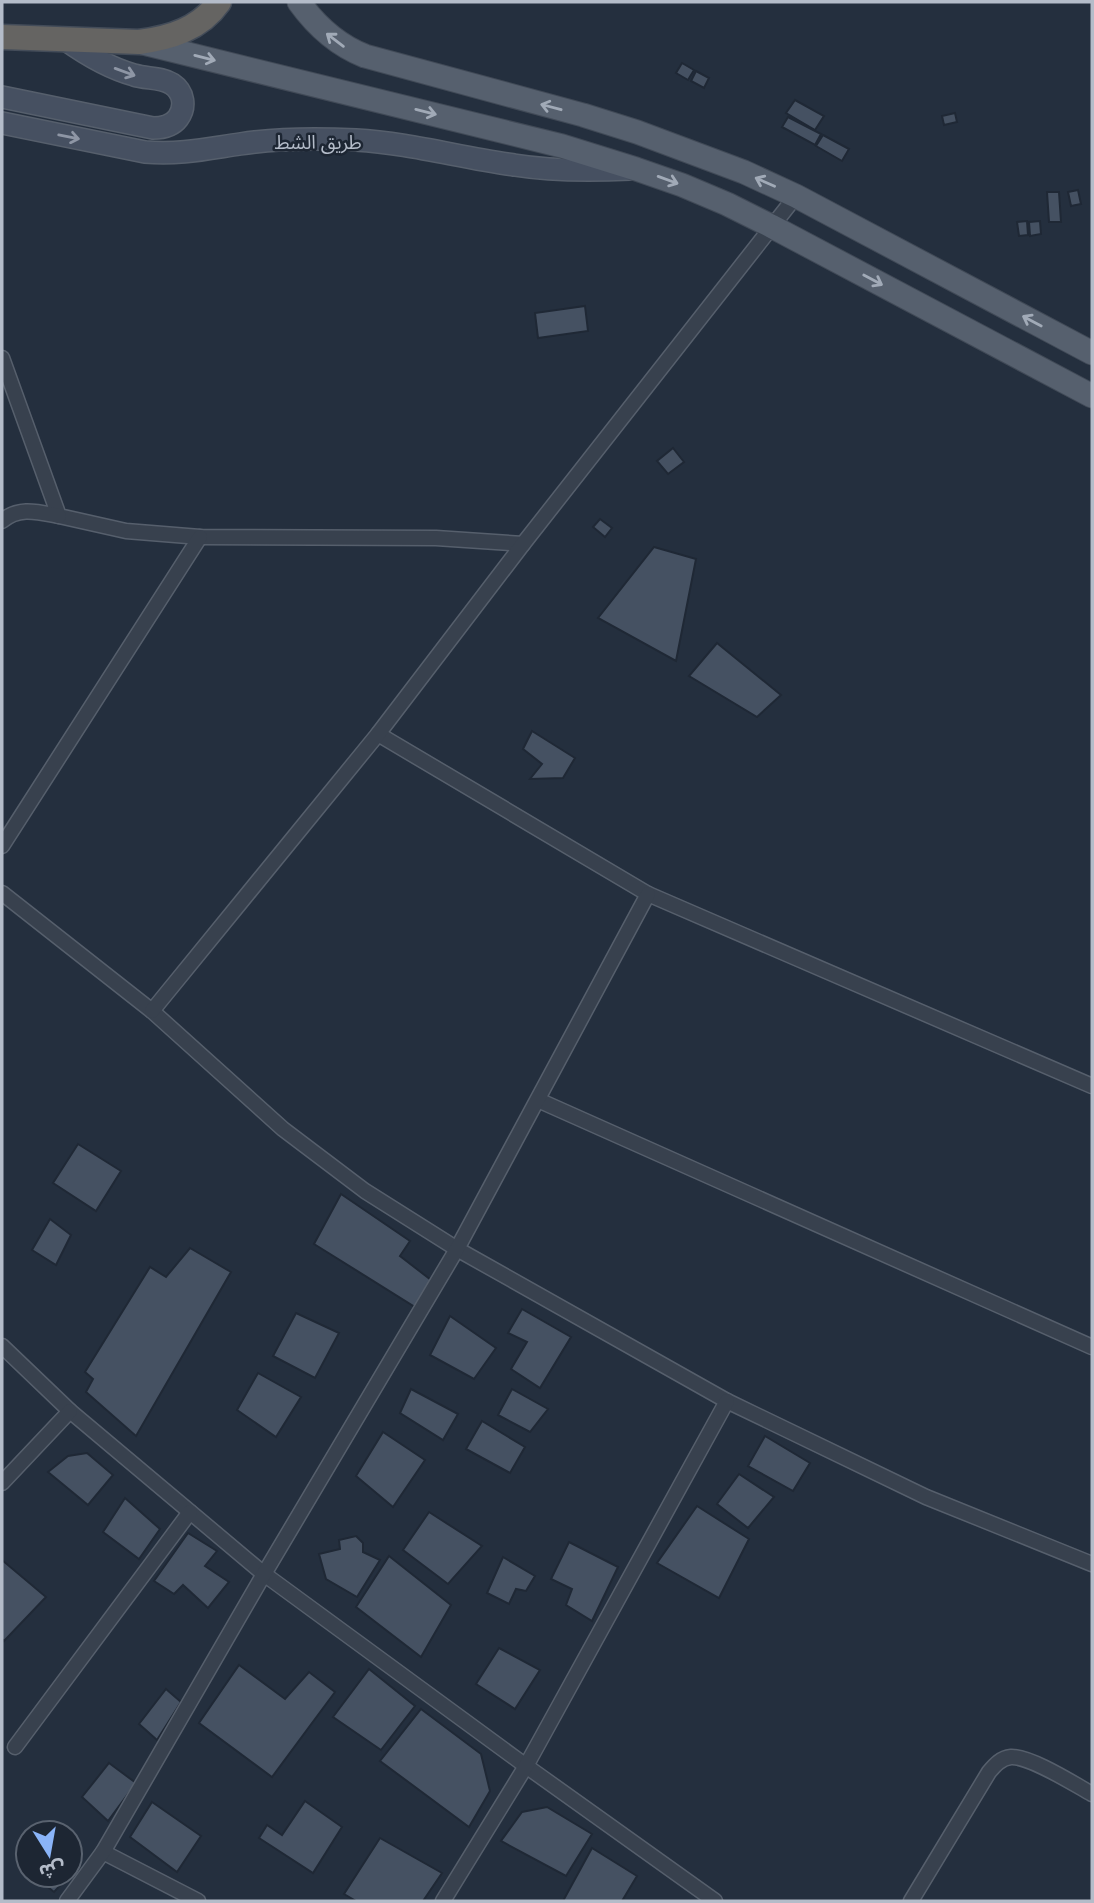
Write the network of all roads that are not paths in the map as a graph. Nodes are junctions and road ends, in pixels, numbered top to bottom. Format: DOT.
graph roads {
  1 [pos="219,2"];
  2 [pos="299,2"];
  3 [pos="4,38"];
  4 [pos="65,40"];
  5 [pos="139,42"];
  6 [pos="2,97"];
  7 [pos="2,123"];
  8 [pos="636,169"];
  9 [pos="796,196"];
  10 [pos="771,226"];
  11 [pos="1092,354"];
  12 [pos="2,358"];
  13 [pos="1092,396"];
  14 [pos="59,516"];
  15 [pos="2,521"];
  16 [pos="200,537"];
  17 [pos="523,544"];
  18 [pos="378,734"];
  19 [pos="2,846"];
  20 [pos="2,893"];
  21 [pos="648,894"];
  22 [pos="152,1011"];
  23 [pos="1092,1086"];
  24 [pos="538,1100"];
  25 [pos="457,1249"];
  26 [pos="2,1346"];
  27 [pos="1092,1348"];
  28 [pos="727,1401"];
  29 [pos="70,1411"];
  30 [pos="2,1483"];
  31 [pos="190,1512"];
  32 [pos="1092,1564"];
  33 [pos="264,1574"];
  34 [pos="15,1747"];
  35 [pos="526,1766"];
  36 [pos="1092,1794"];
  37 [pos="103,1852"];
  38 [pos="67,1901"];
  39 [pos="198,1901"];
  40 [pos="443,1901"];
  41 [pos="715,1901"];
  42 [pos="911,1901"];
  1 -- 5 [label="highway"];
  9 -- 2 [label="main road, one-way"];
  3 -- 4 [label="highway"];
  4 -- 5 [label="highway"];
  4 -- 6 [label="main road, one-way"];
  5 -- 8 [label="main road, one-way"];
  7 -- 8 [label="main road, طريق الشط, one-way"];
  8 -- 10 [label="main road, one-way"];
  9 -- 10 [label="street"];
  11 -- 9 [label="main road, one-way"];
  10 -- 13 [label="main road, one-way"];
  10 -- 17 [label="street"];
  12 -- 14 [label="street"];
  14 -- 15 [label="street"];
  14 -- 16 [label="street"];
  16 -- 17 [label="street"];
  16 -- 19 [label="street"];
  17 -- 18 [label="street"];
  18 -- 21 [label="street"];
  18 -- 22 [label="street"];
  20 -- 22 [label="street"];
  21 -- 23 [label="street"];
  21 -- 24 [label="street"];
  22 -- 25 [label="street"];
  24 -- 25 [label="street"];
  24 -- 27 [label="street"];
  25 -- 28 [label="street"];
  25 -- 33 [label="street"];
  26 -- 29 [label="street"];
  28 -- 32 [label="street"];
  28 -- 35 [label="street"];
  29 -- 30 [label="street"];
  29 -- 31 [label="street"];
  31 -- 33 [label="street"];
  31 -- 34 [label="street"];
  33 -- 35 [label="street"];
  33 -- 37 [label="street"];
  35 -- 40 [label="street"];
  35 -- 41 [label="street"];
  36 -- 42 [label="street"];
  37 -- 38 [label="street"];
  37 -- 39 [label="street"];
}
